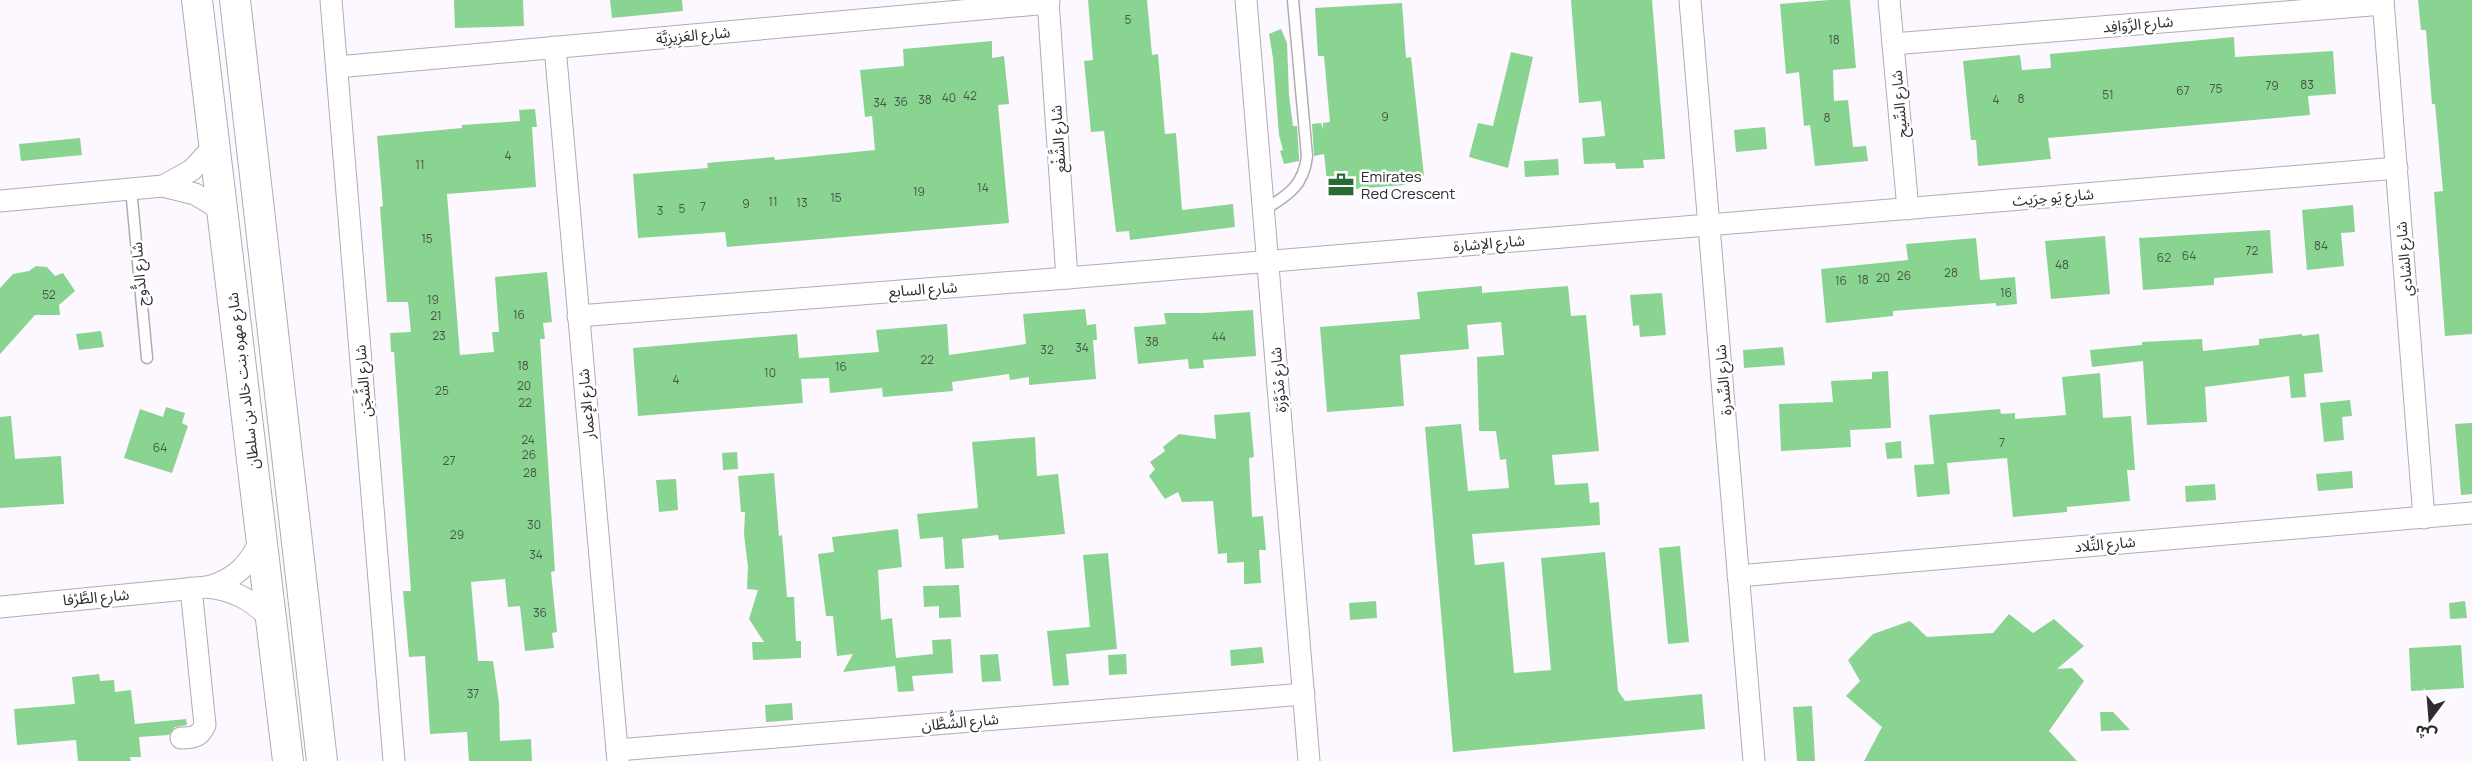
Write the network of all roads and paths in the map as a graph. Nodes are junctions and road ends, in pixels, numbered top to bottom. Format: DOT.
graph roads {
  1 [pos="197,0"];
  2 [pos="235,0"];
  3 [pos="331,0"];
  4 [pos="1246,0"];
  5 [pos="1293,0"];
  6 [pos="1689,0"];
  7 [pos="1889,0"];
  8 [pos="1049,2"];
  9 [pos="2383,2"];
  10 [pos="1893,44"];
  11 [pos="555,47"];
  12 [pos="337,67"];
  13 [pos="214,146"];
  14 [pos="2397,168"];
  15 [pos="163,186"];
  16 [pos="131,189"];
  17 [pos="0,201"];
  18 [pos="1908,209"];
  19 [pos="1264,210"];
  20 [pos="223,211"];
  21 [pos="1710,225"];
  22 [pos="1268,262"];
  23 [pos="1067,278"];
  24 [pos="578,316"];
  25 [pos="147,358"];
  26 [pos="2472,513"];
  27 [pos="2424,518"];
  28 [pos="261,538"];
  29 [pos="1738,576"];
  30 [pos="199,588"];
  31 [pos="0,607"];
  32 [pos="272,620"];
  33 [pos="1304,694"];
  34 [pos="181,738"];
  35 [pos="617,755"];
  36 [pos="288,761"];
  37 [pos="322,761"];
  38 [pos="394,761"];
  39 [pos="1310,761"];
  40 [pos="1754,761"];
  1 -- 13 [label="street, شارع مهره بنت خالد بن سلطان"];
  2 -- 37 [label="street"];
  3 -- 12 [label="street, شارع الشَّجَن"];
  4 -- 19 [label="street, شارع مْدَوَّرَة"];
  5 -- 19 [label="lane"];
  6 -- 21 [label="street, شارع السِّدرة"];
  7 -- 10 [label="street, شارع السِّيح"];
  8 -- 11 [label="street, شارع العَزِيزِيَّة"];
  8 -- 23 [label="street, شارع الشَّفْع"];
  9 -- 10 [label="street, شارع الرَّوَافِد"];
  9 -- 14 [label="street, شارع الشادي"];
  10 -- 18 [label="street, شارع السِّيح"];
  11 -- 12 [label="street, شارع العَزِيزِيَّة"];
  11 -- 24 [label="street, شارع الإعمار"];
  12 -- 38 [label="street, شارع الشَّجَن"];
  13 -- 15 [label="street"];
  13 -- 20 [label="street, شارع مهره بنت خالد بن سلطان"];
  14 -- 18 [label="street, شارع يَو حِرَيث"];
  14 -- 27 [label="street, شارع الشادي"];
  15 -- 16 [label="street"];
  15 -- 20 [label="street"];
  16 -- 17 [label="street"];
  16 -- 25 [label="lane, شارع الدُّوح"];
  18 -- 21 [label="street, شارع يَو حِرَيث"];
  19 -- 22 [label="street, شارع مْدَوَّرَة"];
  20 -- 28 [label="street, شارع مهره بنت خالد بن سلطان"];
  21 -- 22 [label="street, شارع الإشارة"];
  21 -- 29 [label="street, شارع السِّدرة"];
  22 -- 23 [label="street, شارع السابع"];
  22 -- 33 [label="street, شارع مْدَوَّرَة"];
  23 -- 24 [label="street, شارع السابع"];
  24 -- 35 [label="street, شارع الإعمار"];
  26 -- 27 [label="street, شارع التِّلاد"];
  27 -- 29 [label="street, شارع التِّلاد"];
  28 -- 30 [label="street, شارع الطَّرْفا"];
  28 -- 32 [label="street, شارع مهره بنت خالد بن سلطان"];
  29 -- 40 [label="street, شارع السِّدرة"];
  30 -- 31 [label="street, شارع الطَّرْفا"];
  30 -- 32 [label="street, شارع الطَّرْفا"];
  30 -- 34 [label="street"];
  32 -- 36 [label="street, شارع مهره بنت خالد بن سلطان"];
  33 -- 35 [label="street, شارع الشُّطَّان"];
  33 -- 39 [label="street, شارع مْدَوَّرَة"];
}
